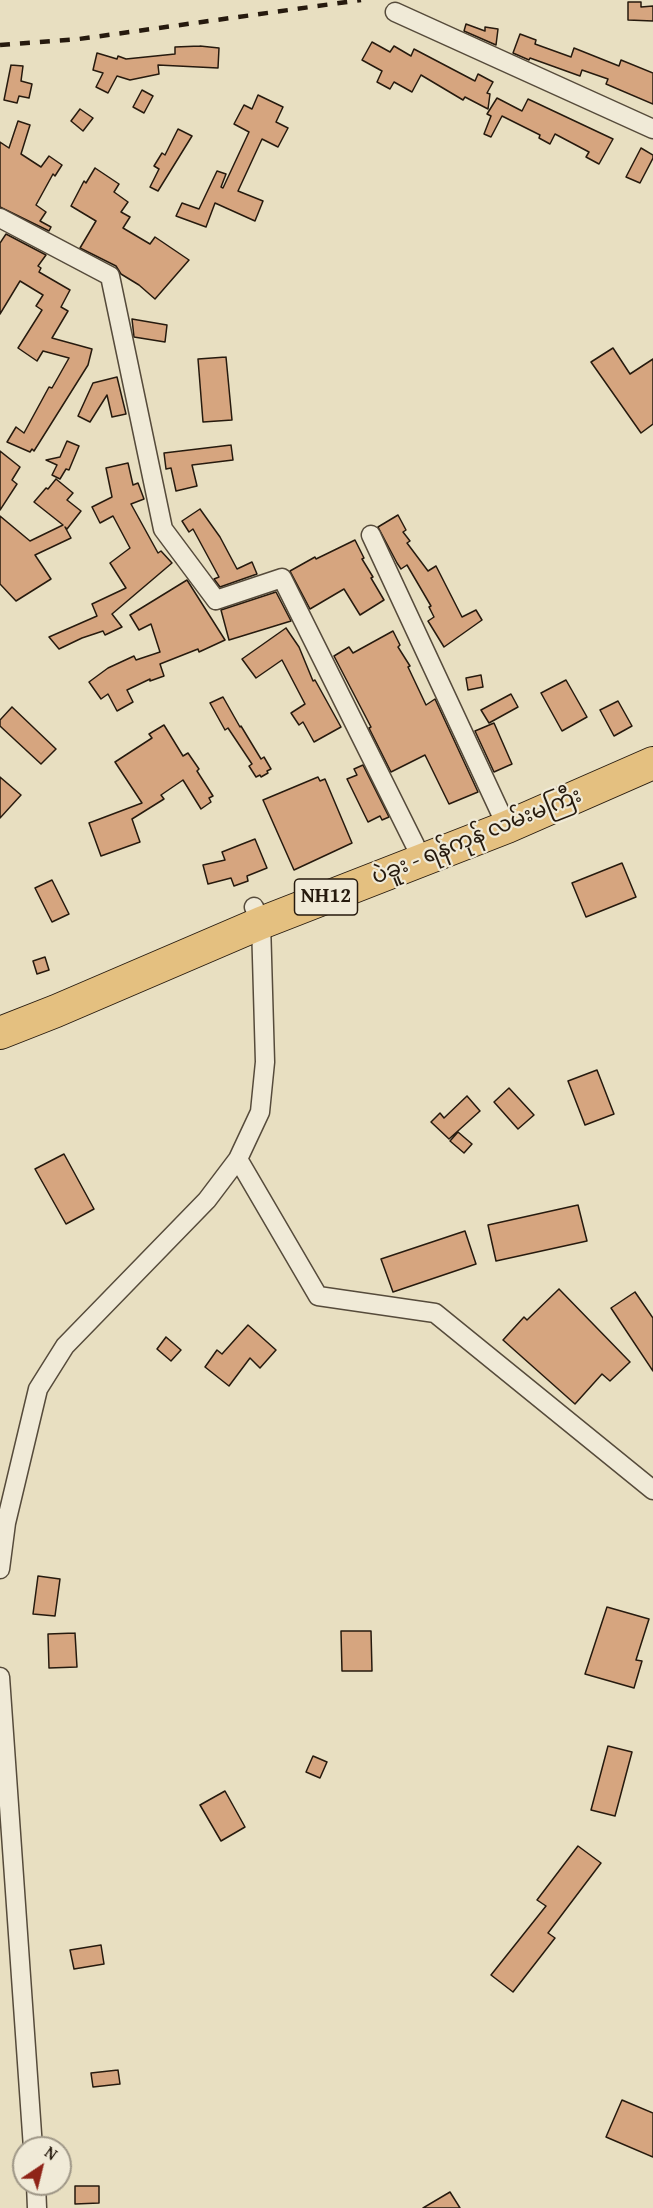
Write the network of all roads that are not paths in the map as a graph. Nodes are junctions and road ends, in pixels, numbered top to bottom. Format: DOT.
graph roads {
  1 [pos="395,12"];
  2 [pos="653,129"];
  3 [pos="0,218"];
  4 [pos="371,535"];
  5 [pos="653,743"];
  6 [pos="653,763"];
  7 [pos="503,817"];
  8 [pos="415,845"];
  9 [pos="257,915"];
  10 [pos="0,1010"];
  11 [pos="0,1033"];
  12 [pos="238,1159"];
  13 [pos="653,1490"];
  14 [pos="0,1569"];
  15 [pos="0,1677"];
  16 [pos="32,2136"];
  1 -- 2 [label="street"];
  3 -- 8 [label="street"];
  4 -- 7 [label="street"];
  5 -- 7 [label="highway, ပဲခူး - ရန်ကုန် လမ်းမကြီး / NH12"];
  6 -- 7 [label="highway, ပဲခူး - ရန်ကုန် လမ်းမကြီး / NH12"];
  7 -- 8 [label="highway, ပဲခူး - ရန်ကုန် လမ်းမကြီး / NH12"];
  7 -- 9 [label="highway, ပဲခူး - ရန်ကုန် လမ်းမကြီး / NH12"];
  8 -- 9 [label="highway, ပဲခူး - ရန်ကုန် လမ်းမကြီး / NH12"];
  9 -- 10 [label="highway, ပဲခူး - ရန်ကုန် လမ်းမကြီး / NH12"];
  9 -- 11 [label="highway, ပဲခူး - ရန်ကုန် လမ်းမကြီး / NH12"];
  9 -- 12 [label="street"];
  12 -- 13 [label="street"];
  12 -- 14 [label="street"];
  15 -- 16 [label="street"];
}
